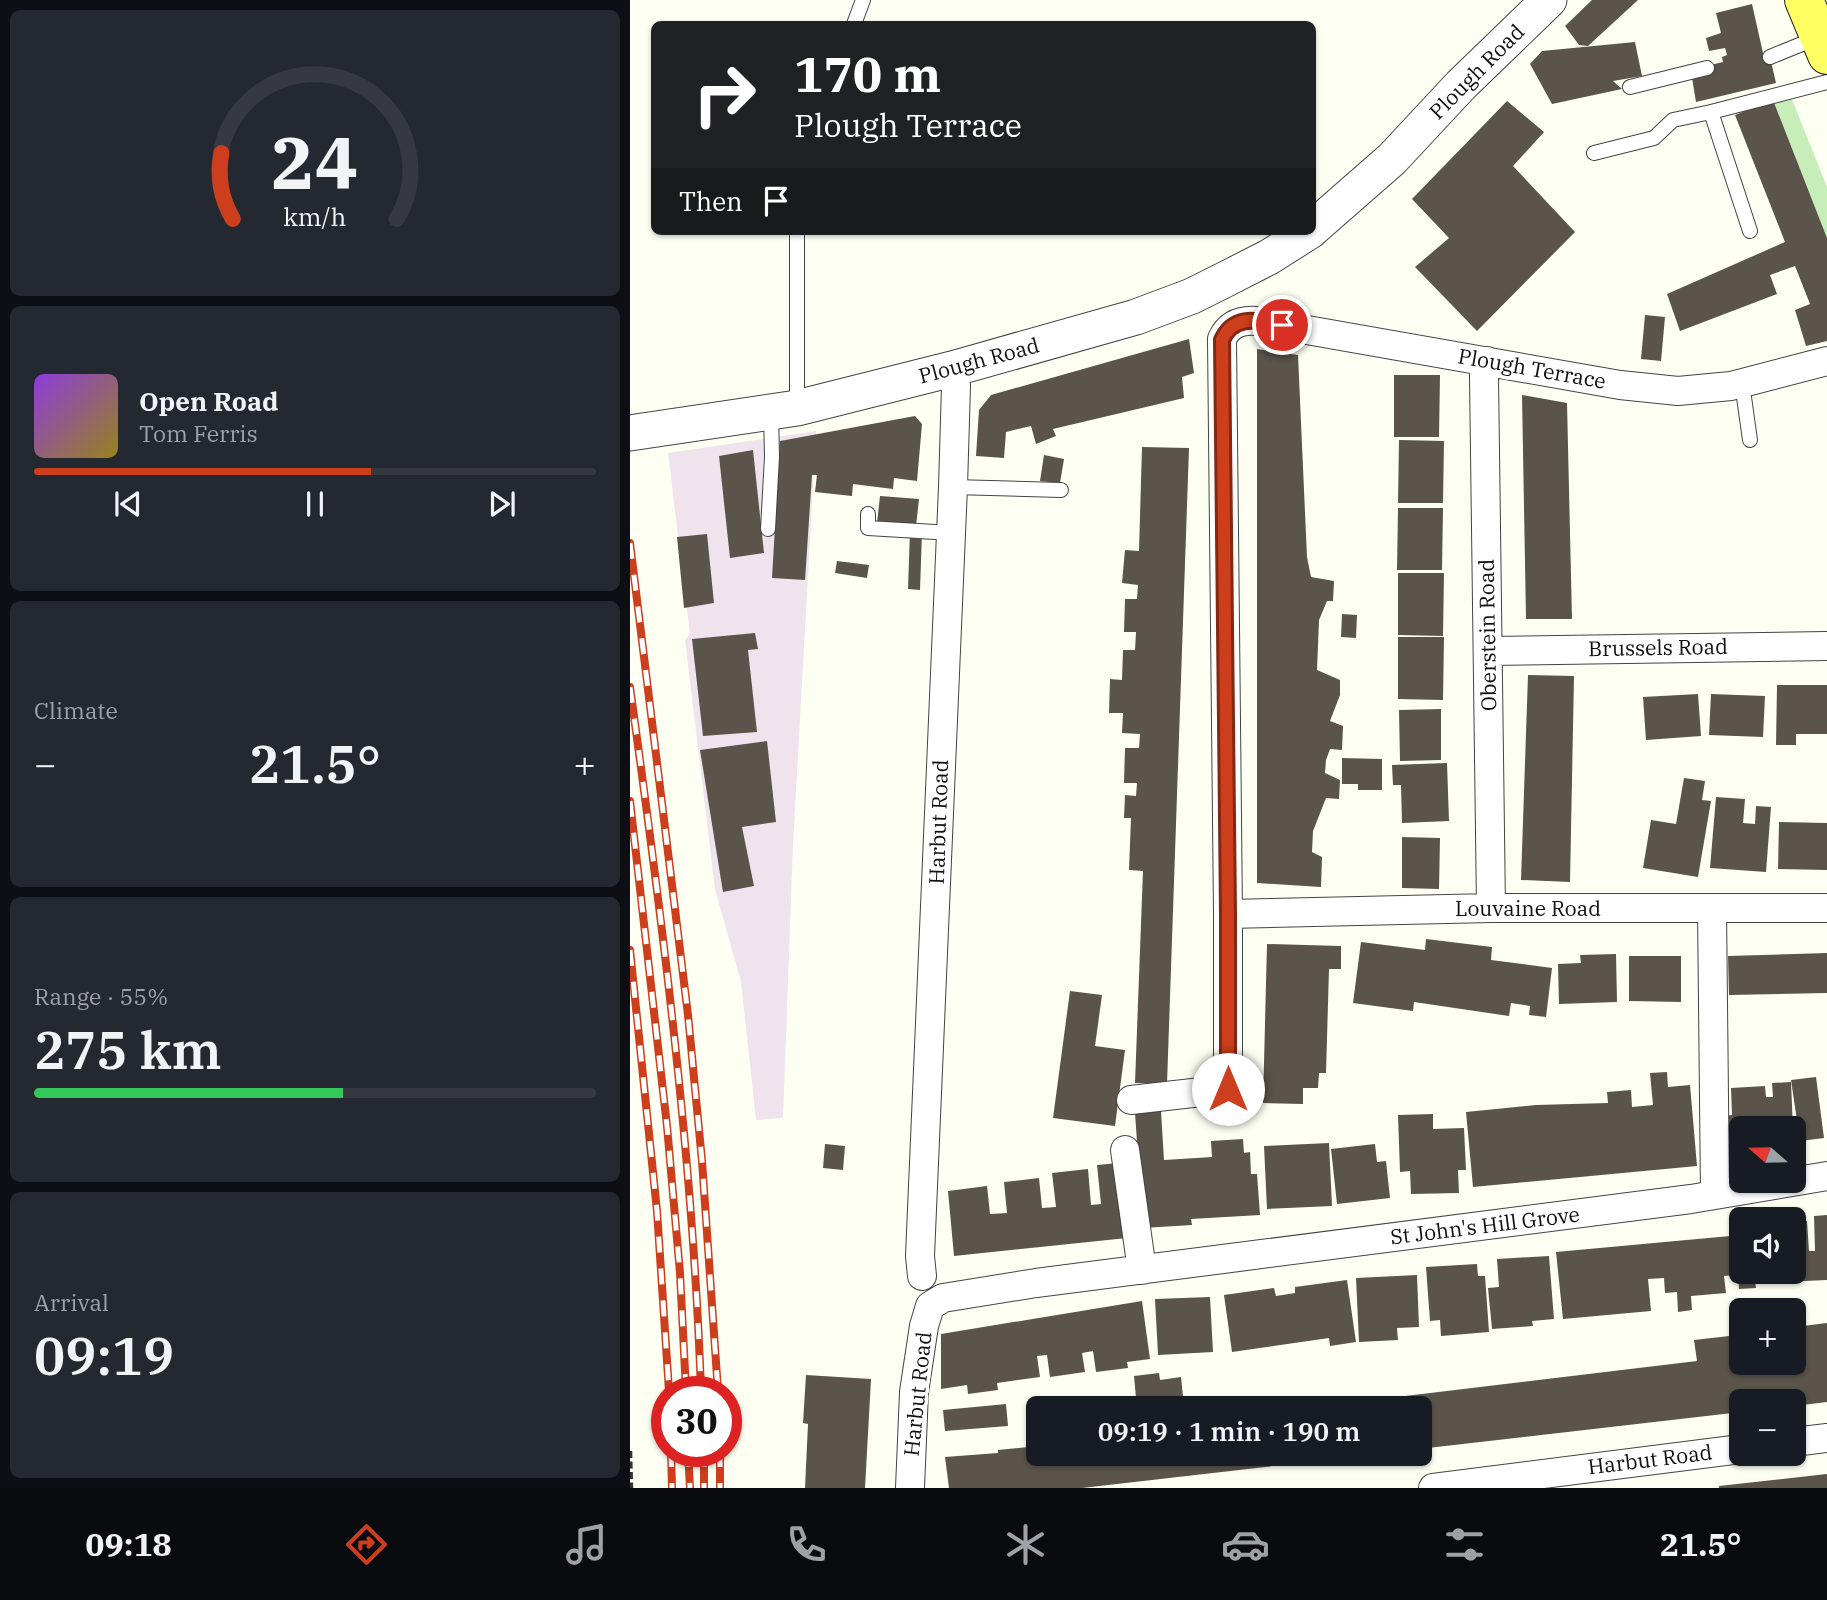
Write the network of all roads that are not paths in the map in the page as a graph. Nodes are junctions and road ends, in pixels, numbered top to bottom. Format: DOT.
graph roads {
  1 [pos="863,0"];
  2 [pos="1549,0"];
  3 [pos="1804,0"];
  4 [pos="855,21"];
  5 [pos="1823,46"];
  6 [pos="1770,57"];
  7 [pos="1707,68"];
  8 [pos="1827,82"];
  9 [pos="1630,88"];
  10 [pos="1711,112"];
  11 [pos="1594,153"];
  12 [pos="1316,225"];
  13 [pos="1750,231"];
  14 [pos="797,235"];
  15 [pos="1302,235"];
  16 [pos="1487,361"];
  17 [pos="1827,361"];
  18 [pos="952,369"];
  19 [pos="1742,383"];
  20 [pos="784,410"];
  21 [pos="630,433"];
  22 [pos="1750,440"];
  23 [pos="953,487"];
  24 [pos="1061,491"];
  25 [pos="869,514"];
  26 [pos="768,528"];
  27 [pos="951,534"];
  28 [pos="1827,646"];
  29 [pos="1488,652"];
  30 [pos="1491,908"];
  31 [pos="1712,908"];
  32 [pos="1827,908"];
  33 [pos="1228,914"];
  34 [pos="1131,1100"];
  35 [pos="1125,1150"];
  36 [pos="1827,1176"];
  37 [pos="1715,1194"];
  38 [pos="1142,1270"];
  39 [pos="922,1276"];
  40 [pos="934,1303"];
  41 [pos="1827,1438"];
  42 [pos="1806,1441"];
  43 [pos="1729,1451"];
  44 [pos="910,1488"];
  45 [pos="1433,1488"];
  1 -- 4 [label="lane"];
  2 -- 12 [label="street, Plough Road"];
  3 -- 5 [label="main road"];
  5 -- 6 [label="lane"];
  7 -- 9 [label="lane"];
  8 -- 10 [label="lane"];
  10 -- 11 [label="lane"];
  10 -- 13 [label="lane"];
  14 -- 20 [label="lane"];
  15 -- 18 [label="street, Plough Road"];
  16 -- 19 [label="street, Plough Terrace"];
  16 -- 29 [label="street, Oberstein Road"];
  16 -- 33 [label="street, Plough Terrace"];
  17 -- 19 [label="street, Plough Terrace"];
  18 -- 20 [label="street, Plough Road"];
  18 -- 23 [label="street, Harbut Road"];
  19 -- 22 [label="lane"];
  20 -- 21 [label="street, Plough Road"];
  20 -- 26 [label="lane"];
  23 -- 24 [label="lane"];
  23 -- 27 [label="street, Harbut Road"];
  25 -- 27 [label="lane"];
  27 -- 39 [label="street, Harbut Road"];
  28 -- 29 [label="street, Brussels Road"];
  29 -- 30 [label="street, Oberstein Road"];
  30 -- 31 [label="street, Louvaine Road"];
  30 -- 33 [label="street, Louvaine Road"];
  31 -- 32 [label="street, Louvaine Road"];
  31 -- 37 [label="street"];
  33 -- 34 [label="street"];
  35 -- 38 [label="street"];
  36 -- 37 [label="street, St John's Hill Grove"];
  37 -- 38 [label="street, St John's Hill Grove"];
  38 -- 40 [label="street, St John's Hill Grove"];
  40 -- 44 [label="street, Harbut Road"];
  41 -- 42 [label="street"];
  43 -- 45 [label="street, Harbut Road"];
}
